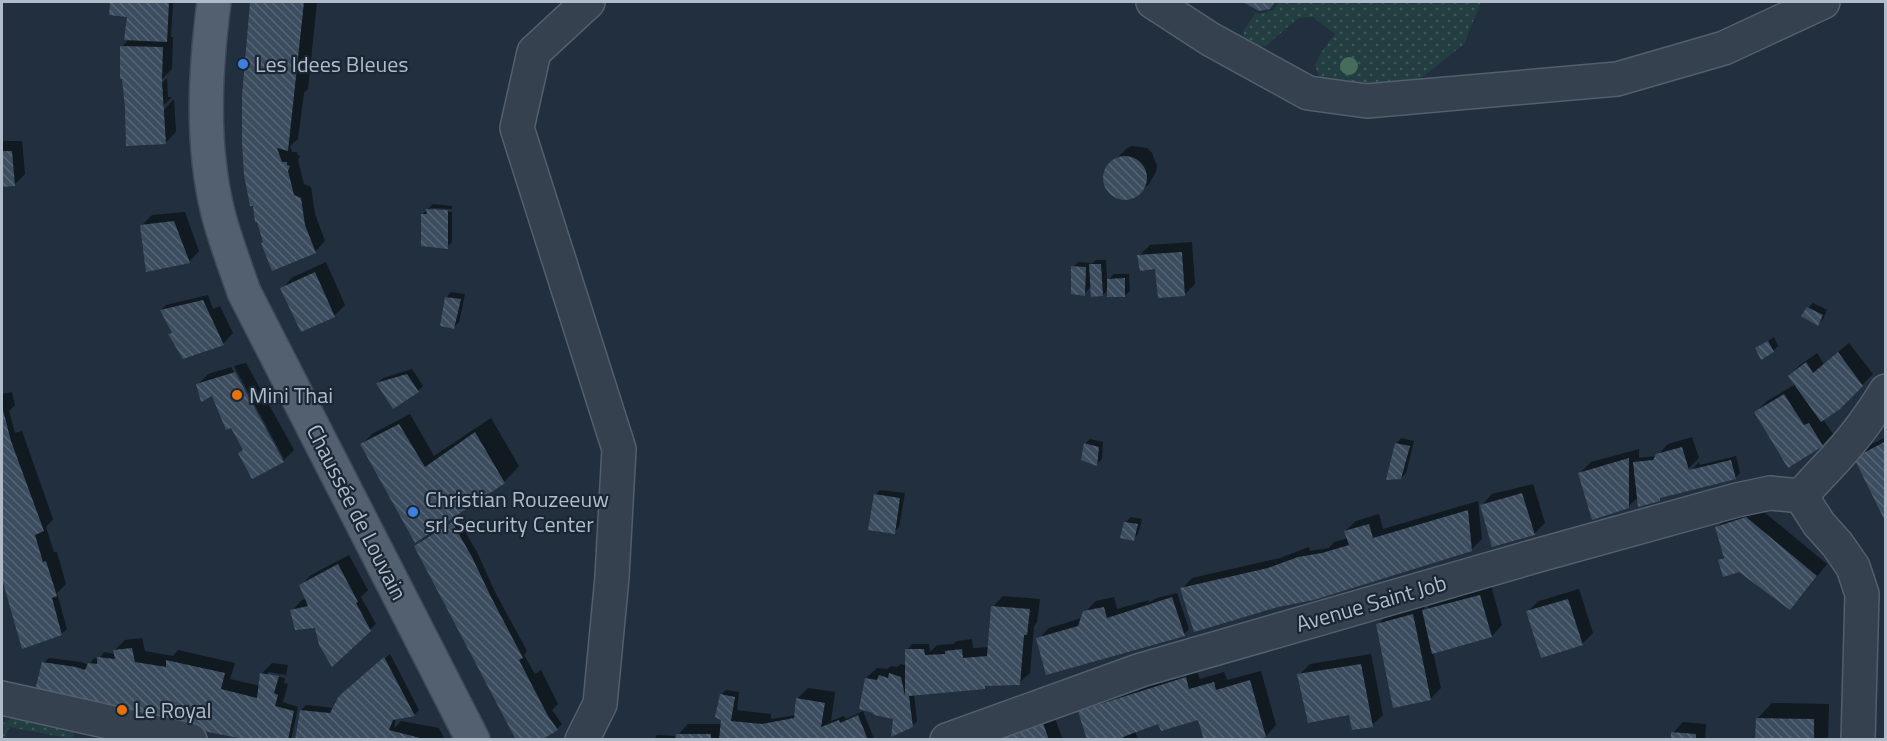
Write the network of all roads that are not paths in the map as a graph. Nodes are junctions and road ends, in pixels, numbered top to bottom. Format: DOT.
graph roads {
  1 [pos="214,2"];
  2 [pos="588,2"];
  3 [pos="1153,2"];
  4 [pos="1823,2"];
  5 [pos="1886,391"];
  6 [pos="1801,496"];
  7 [pos="2,698"];
  8 [pos="190,740"];
  9 [pos="473,740"];
  10 [pos="582,740"];
  11 [pos="947,740"];
  12 [pos="1858,740"];
  1 -- 9 [label="main road, Chaussée de Louvain"];
  2 -- 10 [label="street"];
  3 -- 4 [label="street"];
  5 -- 6 [label="street"];
  6 -- 11 [label="street, Avenue Saint Job"];
  6 -- 12 [label="street"];
  7 -- 8 [label="street"];
}
